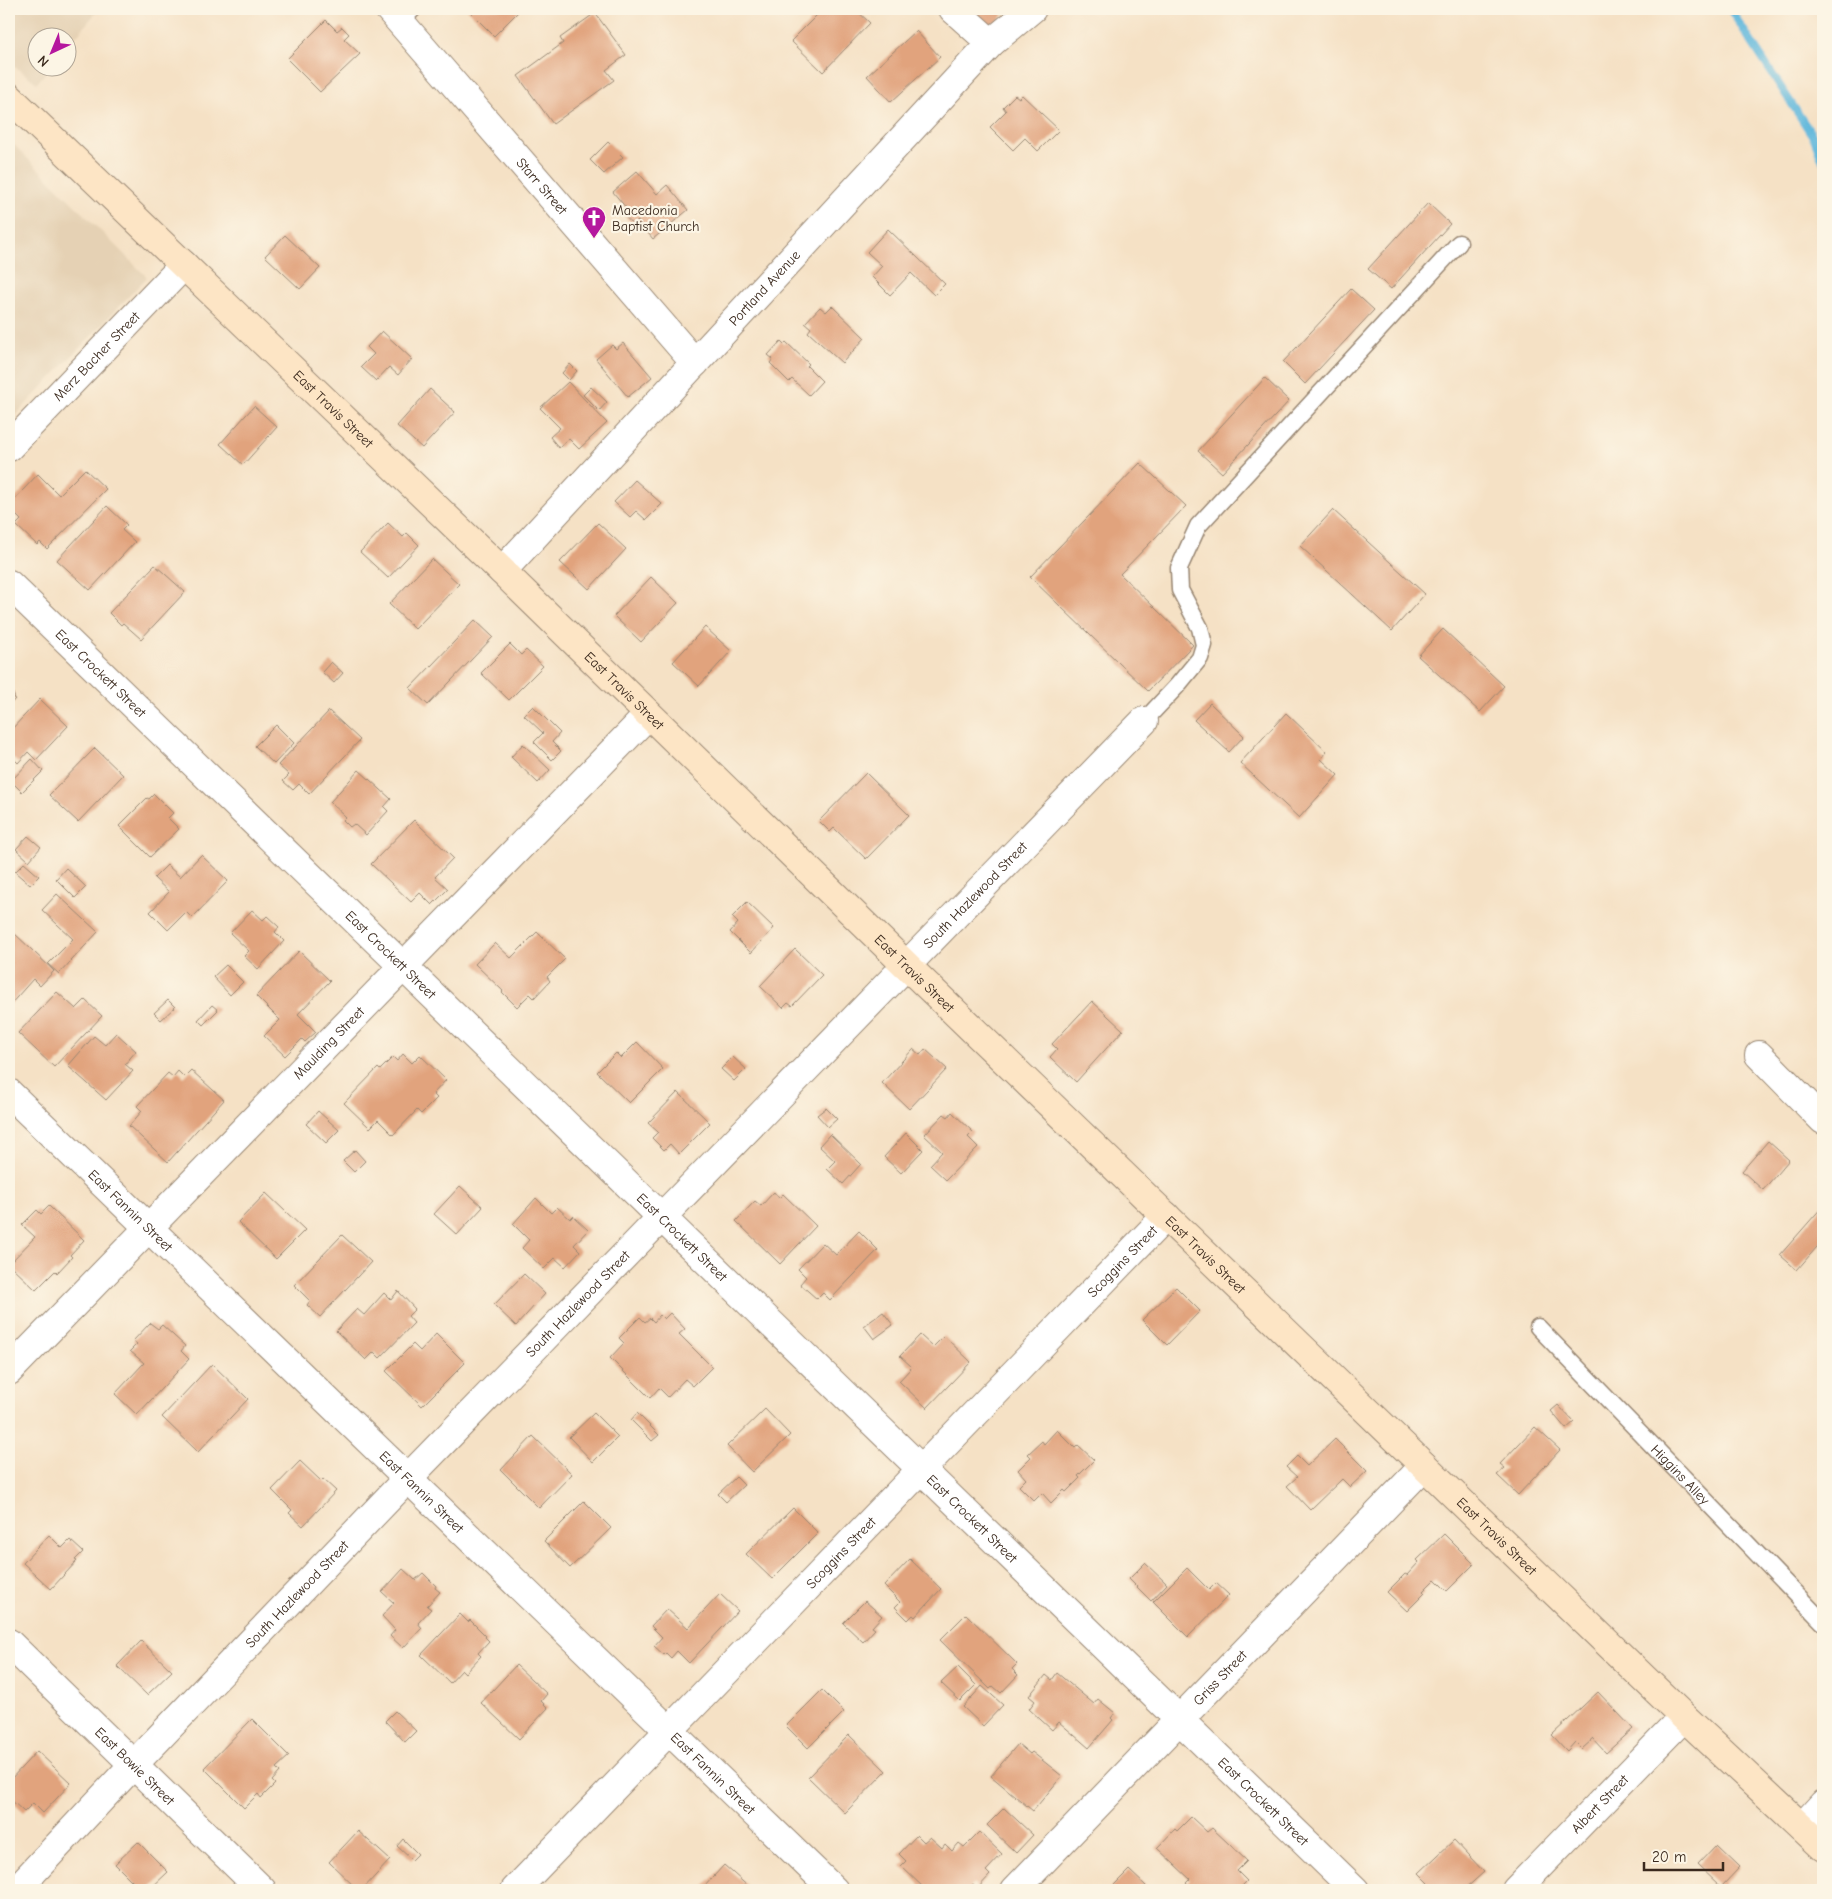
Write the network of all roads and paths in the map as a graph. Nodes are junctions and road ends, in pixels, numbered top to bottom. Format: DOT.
graph roads {
  1 [pos="953,9"];
  2 [pos="1032,9"];
  3 [pos="401,13"];
  4 [pos="991,44"];
  5 [pos="9,97"];
  6 [pos="1459,243"];
  7 [pos="184,265"];
  8 [pos="695,363"];
  9 [pos="9,447"];
  10 [pos="502,572"];
  11 [pos="9,584"];
  12 [pos="648,716"];
  13 [pos="1144,721"];
  14 [pos="906,966"];
  15 [pos="403,967"];
  16 [pos="1759,1055"];
  17 [pos="9,1093"];
  18 [pos="1823,1120"];
  19 [pos="1166,1216"];
  20 [pos="662,1219"];
  21 [pos="148,1228"];
  22 [pos="1538,1327"];
  23 [pos="9,1370"];
  24 [pos="1424,1466"];
  25 [pos="920,1470"];
  26 [pos="408,1478"];
  27 [pos="1823,1622"];
  28 [pos="9,1643"];
  29 [pos="1684,1717"];
  30 [pos="1179,1720"];
  31 [pos="669,1731"];
  32 [pos="134,1764"];
  33 [pos="1823,1804"];
  34 [pos="1802,1827"];
  35 [pos="1823,1846"];
  36 [pos="16,1890"];
  37 [pos="262,1890"];
  38 [pos="515,1890"];
  39 [pos="834,1890"];
  40 [pos="1015,1890"];
  41 [pos="1355,1890"];
  42 [pos="1516,1890"];
  1 -- 4 [label="street"];
  2 -- 4 [label="street, Portland Avenue"];
  3 -- 8 [label="street, Starr Street"];
  4 -- 8 [label="street, Portland Avenue"];
  5 -- 7 [label="street, East Travis Street"];
  6 -- 13 [label="lane"];
  7 -- 9 [label="street, Merz Bacher Street"];
  7 -- 10 [label="street, East Travis Street"];
  8 -- 10 [label="street, Portland Avenue"];
  10 -- 12 [label="street, East Travis Street"];
  11 -- 15 [label="street, East Crockett Street"];
  12 -- 14 [label="street, East Travis Street"];
  12 -- 15 [label="street, Maulding Street"];
  13 -- 14 [label="street, South Hazlewood Street"];
  14 -- 19 [label="street, East Travis Street"];
  14 -- 20 [label="street, South Hazlewood Street"];
  15 -- 20 [label="street, East Crockett Street"];
  15 -- 21 [label="street, Maulding Street"];
  16 -- 18 [label="street"];
  17 -- 21 [label="street, East Fannin Street"];
  19 -- 24 [label="street, East Travis Street"];
  19 -- 25 [label="street, Scoggins Street"];
  20 -- 25 [label="street, East Crockett Street"];
  20 -- 26 [label="street, South Hazlewood Street"];
  21 -- 23 [label="street, Maulding Street"];
  21 -- 26 [label="street, East Fannin Street"];
  22 -- 27 [label="lane, Higgins Alley"];
  24 -- 29 [label="street, East Travis Street"];
  24 -- 30 [label="street, Griss Street"];
  25 -- 30 [label="street, East Crockett Street"];
  25 -- 31 [label="street, Scoggins Street"];
  26 -- 31 [label="street, East Fannin Street"];
  26 -- 32 [label="street, South Hazlewood Street"];
  28 -- 32 [label="street, East Bowie Street"];
  29 -- 34 [label="street, East Travis Street"];
  29 -- 42 [label="street, Albert Street"];
  30 -- 40 [label="street, Griss Street"];
  30 -- 41 [label="street, East Crockett Street"];
  31 -- 38 [label="street, Scoggins Street"];
  31 -- 39 [label="street, East Fannin Street"];
  32 -- 36 [label="street, South Hazlewood Street"];
  32 -- 37 [label="street, East Bowie Street"];
  33 -- 34 [label="street"];
  34 -- 35 [label="street, East Travis Street"];
}
